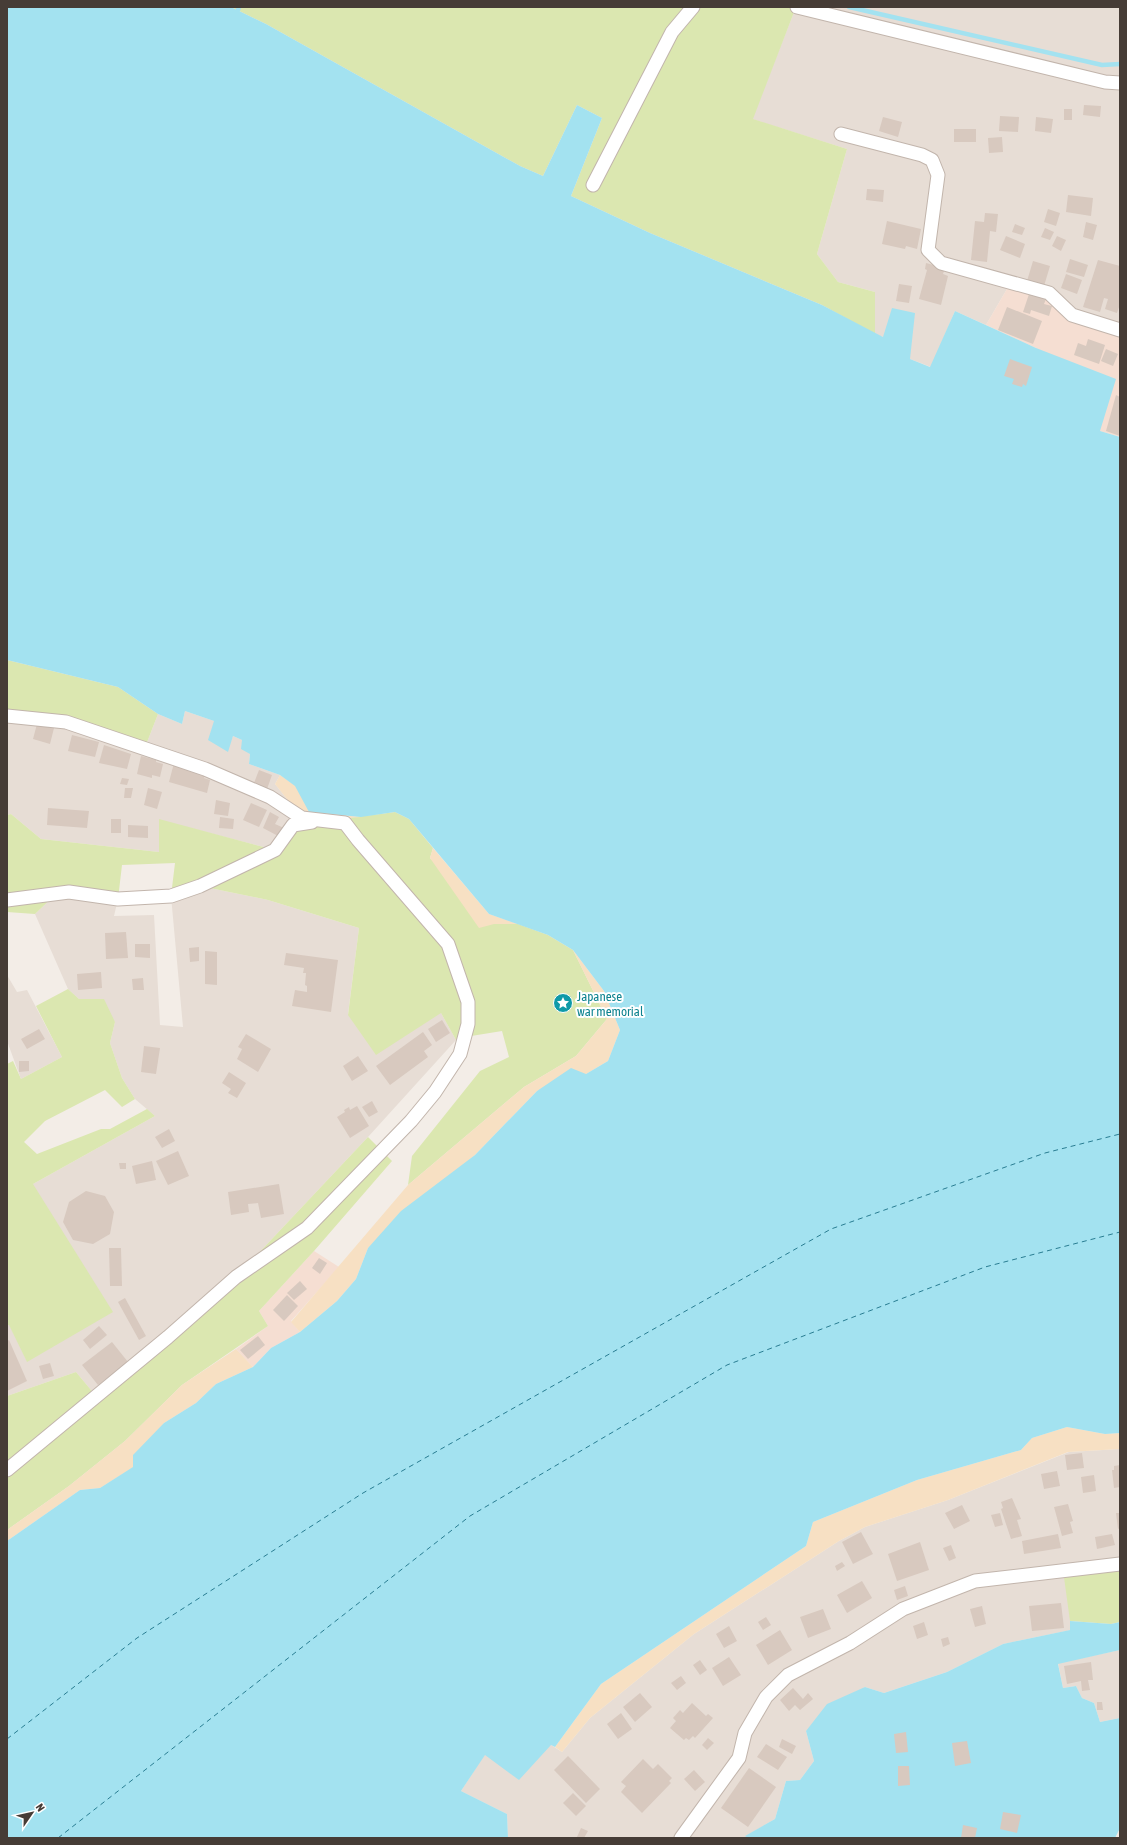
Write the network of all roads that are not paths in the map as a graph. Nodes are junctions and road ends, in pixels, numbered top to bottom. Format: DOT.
graph roads {
  1 [pos="693,7"];
  2 [pos="797,7"];
  3 [pos="1120,82"];
  4 [pos="841,134"];
  5 [pos="593,185"];
  6 [pos="1120,330"];
  7 [pos="7,716"];
  8 [pos="324,820"];
  9 [pos="7,900"];
  10 [pos="7,1470"];
  11 [pos="1120,1564"];
  12 [pos="681,1838"];
  1 -- 5 [label="street"];
  2 -- 3 [label="street"];
  4 -- 6 [label="street"];
  7 -- 8 [label="street"];
  8 -- 9 [label="street"];
  8 -- 10 [label="street"];
  11 -- 12 [label="street"];
}
